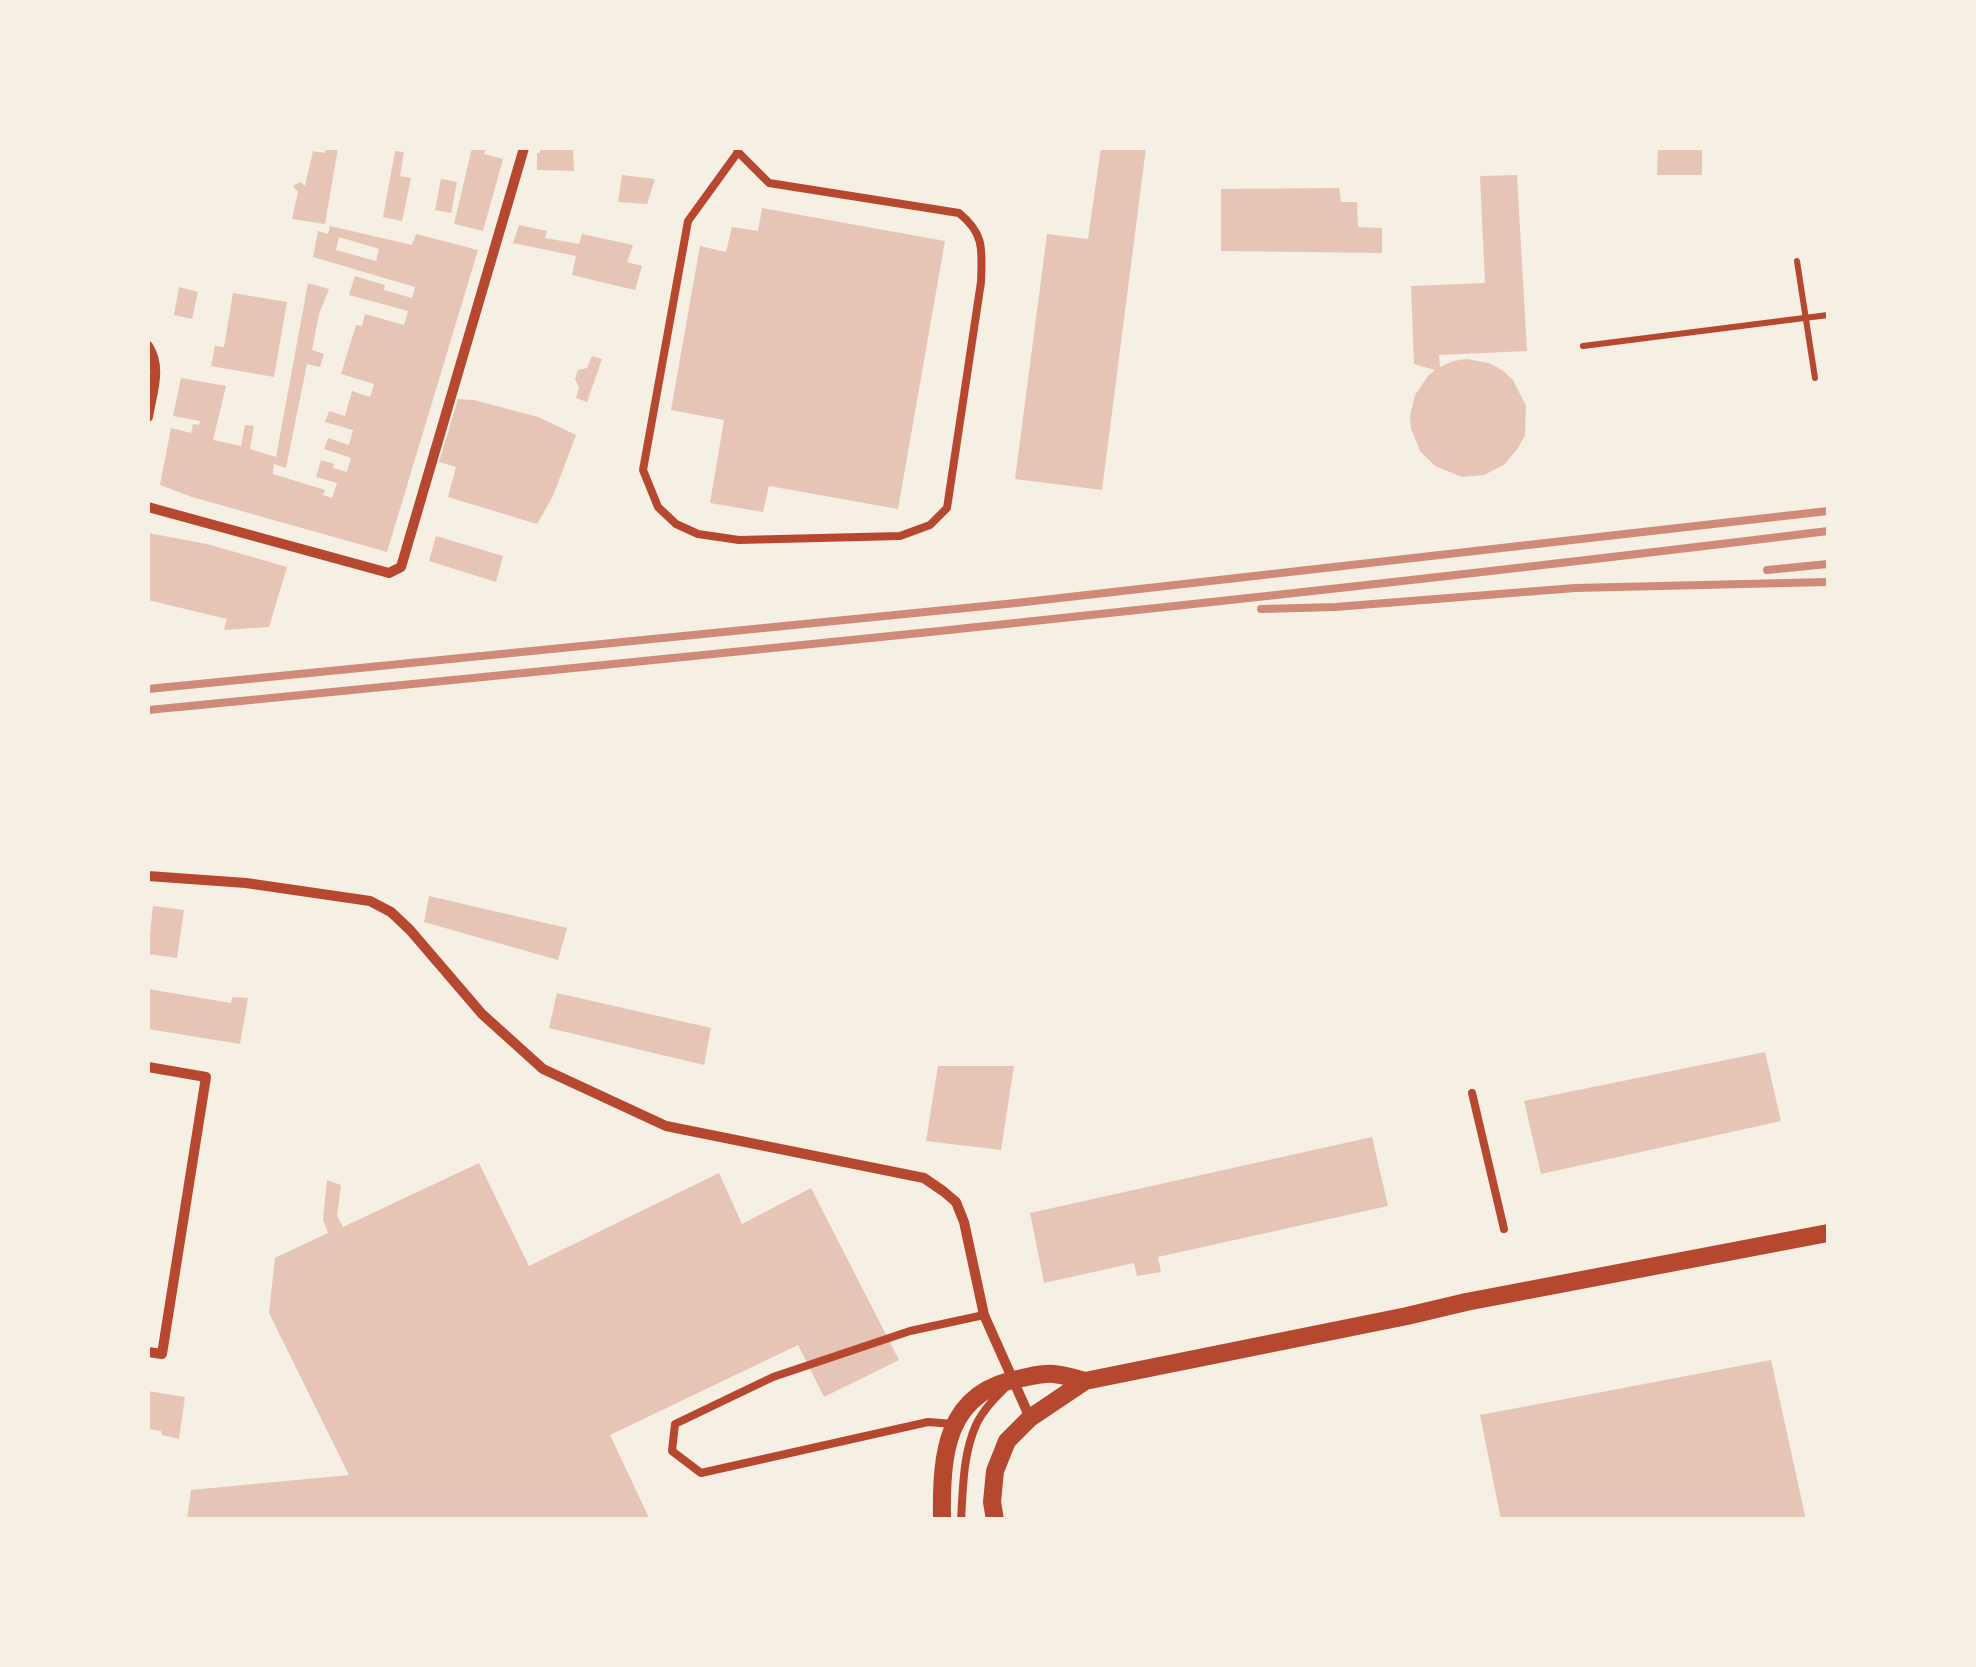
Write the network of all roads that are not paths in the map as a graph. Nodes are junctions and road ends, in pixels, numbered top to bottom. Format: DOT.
graph roads {
  1 [pos="524,148"];
  2 [pos="738,150"];
  3 [pos="148,346"];
  4 [pos="148,416"];
  5 [pos="148,507"];
  6 [pos="148,876"];
  7 [pos="148,1068"];
  8 [pos="1472,1094"];
  9 [pos="1504,1229"];
  10 [pos="1828,1233"];
  11 [pos="984,1315"];
  12 [pos="148,1352"];
  13 [pos="1012,1380"];
  14 [pos="1085,1380"];
  15 [pos="1030,1418"];
  16 [pos="954,1424"];
  17 [pos="942,1520"];
  18 [pos="960,1520"];
  19 [pos="995,1520"];
  1 -- 5 [label="street"];
  2 -- 2 [label="lane"];
  3 -- 4 [label="street"];
  6 -- 11 [label="street"];
  7 -- 12 [label="street"];
  8 -- 9 [label="lane"];
  10 -- 14 [label="street"];
  11 -- 13 [label="street"];
  11 -- 16 [label="lane"];
  13 -- 14 [label="street"];
  13 -- 15 [label="street"];
  13 -- 16 [label="street"];
  13 -- 18 [label="lane"];
  14 -- 15 [label="street"];
  15 -- 19 [label="street"];
  16 -- 17 [label="street"];
}
